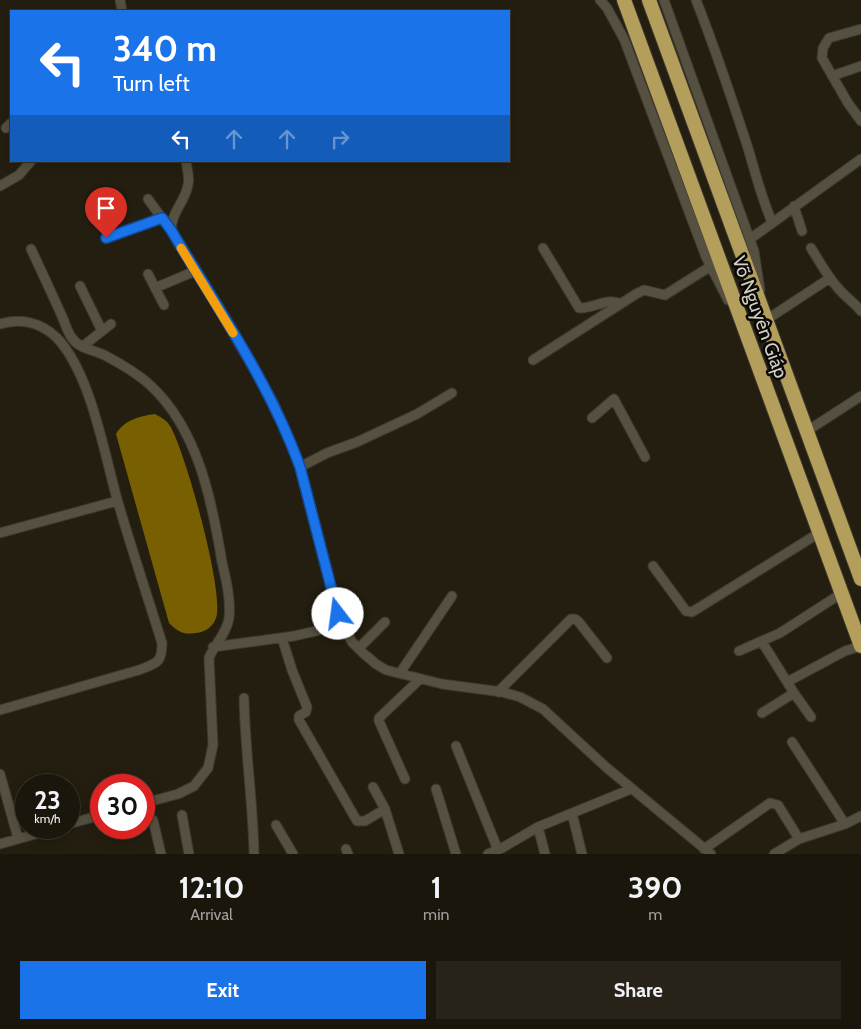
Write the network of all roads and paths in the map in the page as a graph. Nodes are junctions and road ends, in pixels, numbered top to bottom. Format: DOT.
graph roads {
  1 [pos="600,0"];
  2 [pos="624,0"];
  3 [pos="648,0"];
  4 [pos="664,0"];
  5 [pos="696,0"];
  6 [pos="861,29"];
  7 [pos="861,66"];
  8 [pos="832,76"];
  9 [pos="861,121"];
  10 [pos="861,159"];
  11 [pos="30,162"];
  12 [pos="186,162"];
  13 [pos="0,186"];
  14 [pos="148,199"];
  15 [pos="794,206"];
  16 [pos="162,218"];
  17 [pos="772,222"];
  18 [pos="171,230"];
  19 [pos="802,230"];
  20 [pos="106,238"];
  21 [pos="750,239"];
  22 [pos="31,248"];
  23 [pos="543,248"];
  24 [pos="811,248"];
  25 [pos="711,266"];
  26 [pos="195,271"];
  27 [pos="148,274"];
  28 [pos="830,278"];
  29 [pos="80,286"];
  30 [pos="155,288"];
  31 [pos="619,304"];
  32 [pos="164,305"];
  33 [pos="861,311"];
  34 [pos="765,318"];
  35 [pos="0,324"];
  36 [pos="111,324"];
  37 [pos="102,331"];
  38 [pos="748,338"];
  39 [pos="83,346"];
  40 [pos="533,360"];
  41 [pos="452,392"];
  42 [pos="861,396"];
  43 [pos="592,418"];
  44 [pos="807,431"];
  45 [pos="645,456"];
  46 [pos="300,467"];
  47 [pos="117,501"];
  48 [pos="819,532"];
  49 [pos="0,534"];
  50 [pos="653,566"];
  51 [pos="861,579"];
  52 [pos="842,593"];
  53 [pos="452,596"];
  54 [pos="385,622"];
  55 [pos="342,625"];
  56 [pos="282,638"];
  57 [pos="762,642"];
  58 [pos="213,646"];
  59 [pos="861,646"];
  60 [pos="359,648"];
  61 [pos="739,651"];
  62 [pos="607,658"];
  63 [pos="400,674"];
  64 [pos="420,678"];
  65 [pos="787,682"];
  66 [pos="498,692"];
  67 [pos="794,693"];
  68 [pos="244,698"];
  69 [pos="0,710"];
  70 [pos="762,713"];
  71 [pos="811,717"];
  72 [pos="792,742"];
  73 [pos="456,746"];
  74 [pos="0,774"];
  75 [pos="405,779"];
  76 [pos="373,787"];
  77 [pos="436,789"];
  78 [pos="631,789"];
  79 [pos="155,801"];
  80 [pos="385,809"];
  81 [pos="572,813"];
  82 [pos="182,815"];
  83 [pos="861,816"];
  84 [pos="845,824"];
  85 [pos="155,825"];
  86 [pos="276,825"];
  87 [pos="15,827"];
  88 [pos="538,827"];
  89 [pos="15,839"];
  90 [pos="799,839"];
  91 [pos="0,844"];
  92 [pos="498,850"];
  93 [pos="508,850"];
  94 [pos="708,852"];
  95 [pos="161,854"];
  96 [pos="189,854"];
  97 [pos="254,854"];
  98 [pos="293,854"];
  99 [pos="399,854"];
  100 [pos="456,854"];
  101 [pos="488,854"];
  102 [pos="545,854"];
  103 [pos="582,854"];
  104 [pos="774,854"];
  1 -- 25 [label="street"];
  2 -- 38 [label="highway, Võ Nguyên Giáp"];
  3 -- 34 [label="highway, Võ Nguyên Giáp"];
  4 -- 21 [label="street"];
  5 -- 17 [label="street"];
  6 -- 8 [label="street"];
  7 -- 8 [label="street"];
  8 -- 9 [label="street"];
  10 -- 15 [label="street"];
  11 -- 13 [label="street"];
  12 -- 18 [label="street"];
  14 -- 16 [label="street"];
  15 -- 17 [label="street"];
  15 -- 19 [label="street"];
  16 -- 18 [label="street"];
  16 -- 20 [label="street"];
  17 -- 21 [label="street"];
  18 -- 26 [label="street"];
  21 -- 34 [label="street"];
  22 -- 39 [label="street"];
  23 -- 31 [label="street"];
  24 -- 28 [label="street"];
  25 -- 31 [label="street"];
  25 -- 38 [label="street"];
  26 -- 30 [label="street"];
  26 -- 46 [label="street"];
  27 -- 30 [label="street"];
  28 -- 33 [label="street"];
  28 -- 34 [label="street"];
  29 -- 37 [label="street"];
  30 -- 32 [label="street"];
  31 -- 40 [label="street"];
  34 -- 44 [label="highway, Võ Nguyên Giáp"];
  35 -- 47 [label="street"];
  36 -- 37 [label="street"];
  37 -- 39 [label="street"];
  38 -- 48 [label="highway, Võ Nguyên Giáp"];
  39 -- 58 [label="street"];
  41 -- 46 [label="street"];
  42 -- 44 [label="street"];
  43 -- 45 [label="street"];
  44 -- 51 [label="highway, Võ Nguyên Giáp"];
  46 -- 55 [label="street"];
  47 -- 49 [label="street"];
  47 -- 69 [label="street"];
  48 -- 50 [label="street"];
  48 -- 52 [label="highway, Võ Nguyên Giáp"];
  52 -- 57 [label="street"];
  52 -- 59 [label="highway, Võ Nguyên Giáp"];
  53 -- 63 [label="street"];
  54 -- 60 [label="street"];
  55 -- 56 [label="street"];
  55 -- 60 [label="street"];
  56 -- 58 [label="street"];
  56 -- 80 [label="street"];
  57 -- 61 [label="street"];
  57 -- 65 [label="street"];
  58 -- 79 [label="street"];
  59 -- 65 [label="street"];
  60 -- 63 [label="street"];
  62 -- 66 [label="street"];
  63 -- 64 [label="street"];
  64 -- 66 [label="street"];
  64 -- 75 [label="street"];
  65 -- 67 [label="street"];
  66 -- 78 [label="street"];
  67 -- 70 [label="street"];
  67 -- 71 [label="street"];
  68 -- 97 [label="street"];
  72 -- 84 [label="street"];
  73 -- 92 [label="street"];
  74 -- 87 [label="street"];
  76 -- 80 [label="street"];
  77 -- 100 [label="street"];
  78 -- 81 [label="street"];
  78 -- 94 [label="street"];
  80 -- 99 [label="street"];
  81 -- 88 [label="street"];
  81 -- 103 [label="street"];
  82 -- 96 [label="street"];
  83 -- 84 [label="street"];
  84 -- 90 [label="street"];
  85 -- 95 [label="street"];
  86 -- 98 [label="street"];
  88 -- 93 [label="street"];
  88 -- 102 [label="street"];
  89 -- 91 [label="street"];
  90 -- 94 [label="street"];
  90 -- 104 [label="street"];
  92 -- 93 [label="street"];
  92 -- 101 [label="street"];
}
